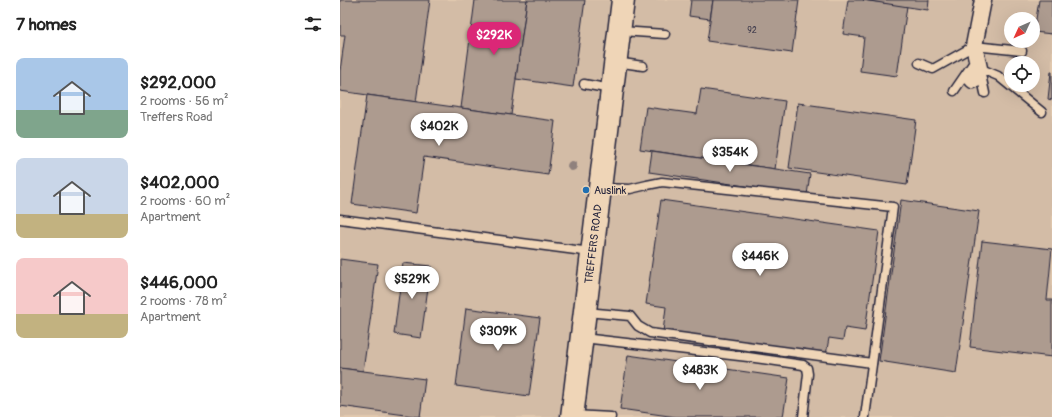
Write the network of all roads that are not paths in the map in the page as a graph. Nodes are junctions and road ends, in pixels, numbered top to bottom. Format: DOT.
graph roads {
  1 [pos="624,0"];
  2 [pos="983,0"];
  3 [pos="620,31"];
  4 [pos="665,34"];
  5 [pos="1022,52"];
  6 [pos="616,62"];
  7 [pos="919,63"];
  8 [pos="976,63"];
  9 [pos="643,66"];
  10 [pos="584,84"];
  11 [pos="612,89"];
  12 [pos="954,92"];
  13 [pos="985,93"];
  14 [pos="1042,112"];
  15 [pos="600,188"];
  16 [pos="340,219"];
  17 [pos="592,252"];
  18 [pos="585,312"];
  19 [pos="582,338"];
  20 [pos="872,363"];
  21 [pos="572,416"];
  22 [pos="611,417"];
  23 [pos="803,417"];
  24 [pos="865,417"];
  1 -- 3 [label="street, TREFFERS ROAD"];
  2 -- 8 [label="street"];
  3 -- 4 [label="lane"];
  3 -- 6 [label="street, TREFFERS ROAD"];
  5 -- 8 [label="lane"];
  6 -- 9 [label="lane"];
  6 -- 11 [label="street, TREFFERS ROAD"];
  7 -- 8 [label="lane"];
  8 -- 12 [label="lane"];
  8 -- 13 [label="lane"];
  8 -- 14 [label="lane"];
  10 -- 11 [label="lane"];
  11 -- 15 [label="street, TREFFERS ROAD"];
  15 -- 17 [label="street, TREFFERS ROAD"];
  15 -- 20 [label="lane"];
  16 -- 17 [label="lane"];
  17 -- 18 [label="street, TREFFERS ROAD"];
  18 -- 19 [label="street, TREFFERS ROAD"];
  18 -- 20 [label="lane"];
  19 -- 21 [label="street, TREFFERS ROAD"];
  19 -- 23 [label="lane"];
  20 -- 24 [label="lane"];
  21 -- 22 [label="lane"];
}
